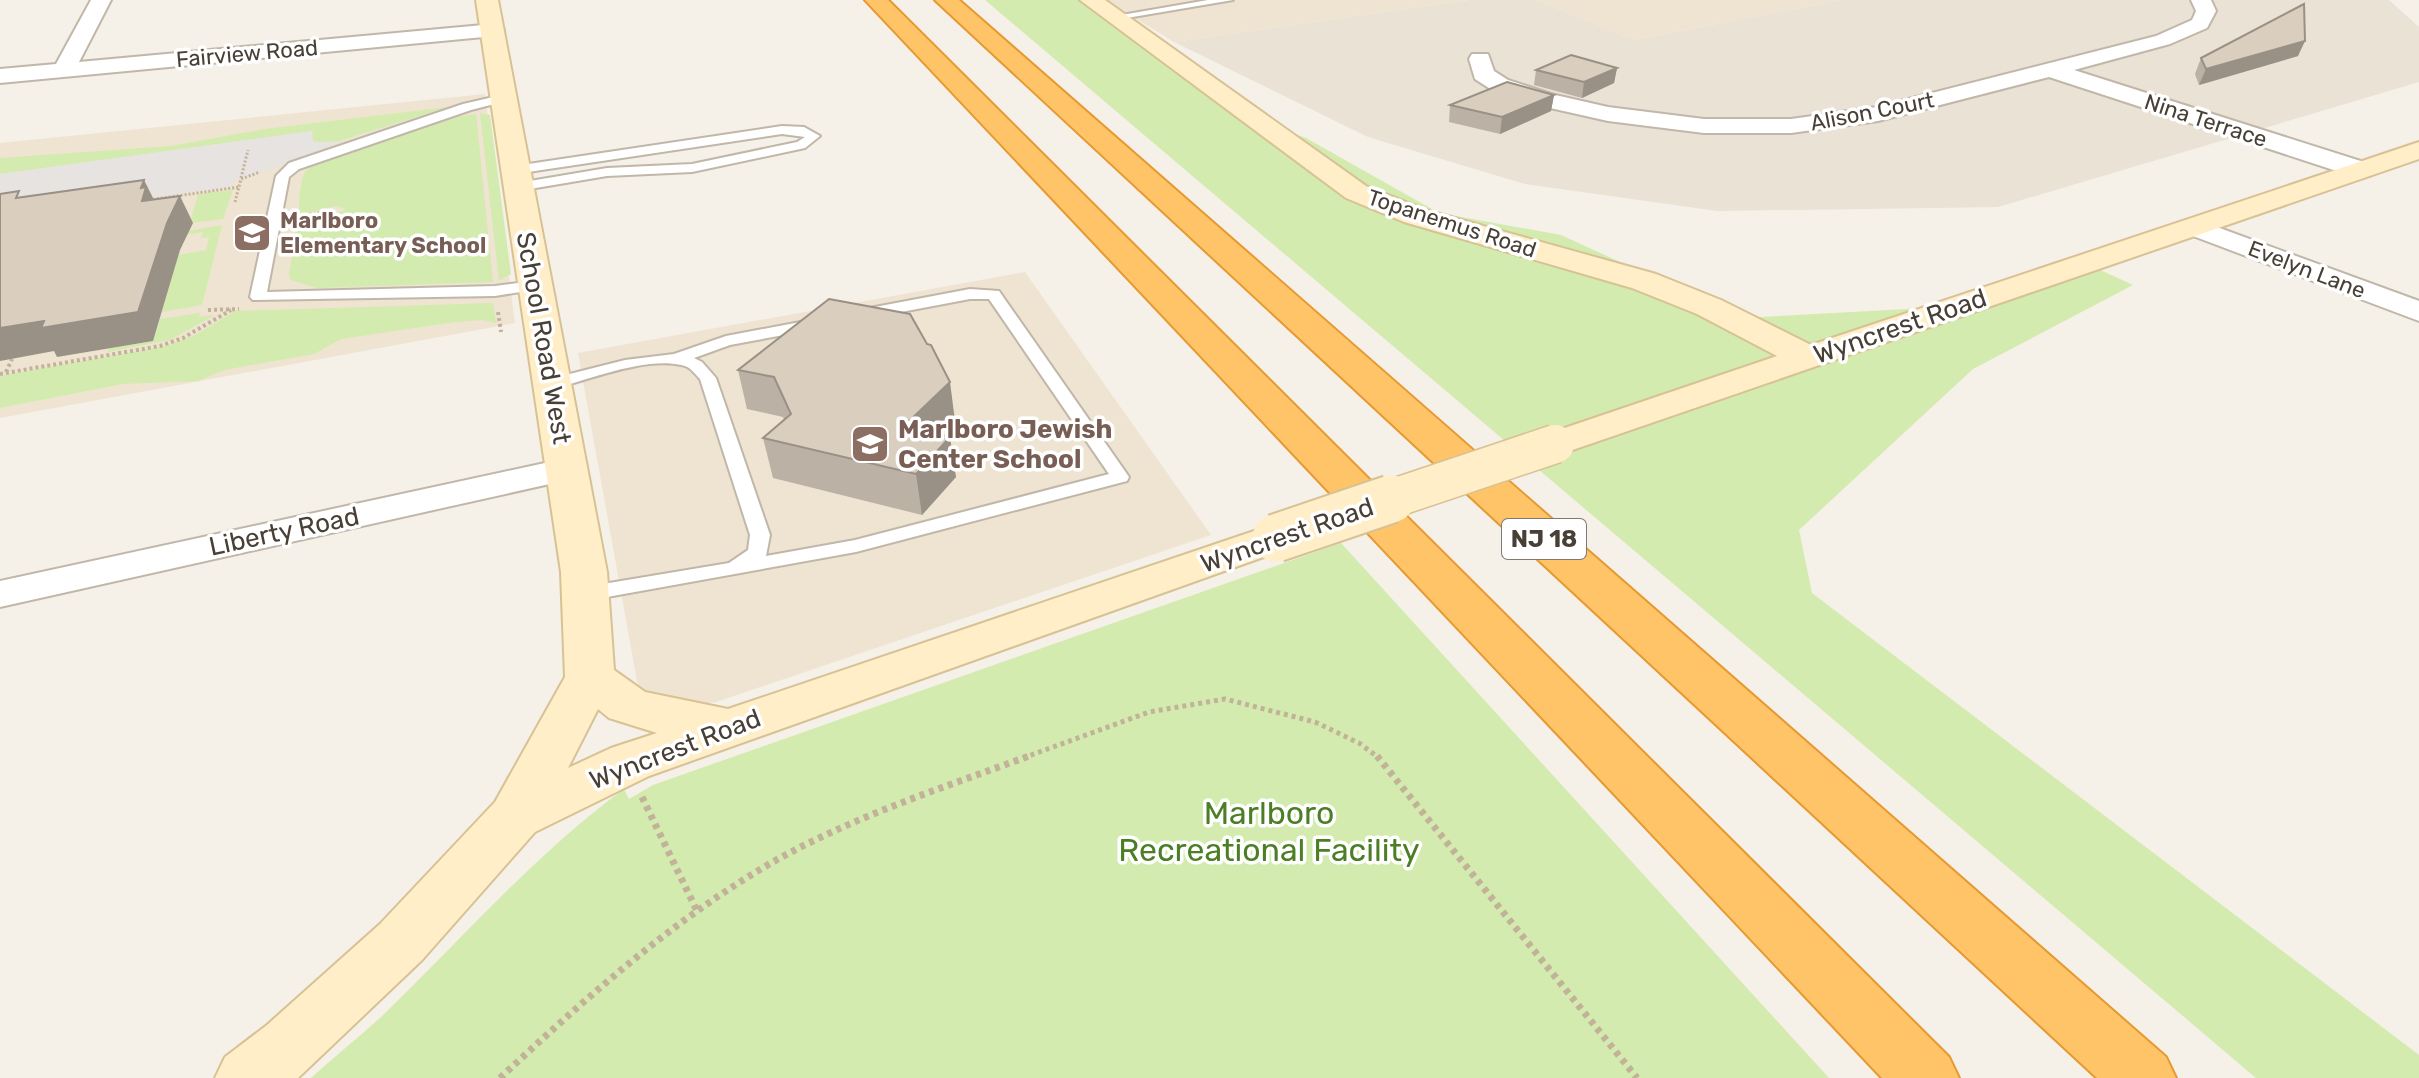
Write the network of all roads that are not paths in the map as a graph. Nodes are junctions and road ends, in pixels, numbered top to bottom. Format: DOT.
graph roads {
  1 [pos="101,0"];
  2 [pos="876,0"];
  3 [pos="946,0"];
  4 [pos="1228,0"];
  5 [pos="2201,0"];
  6 [pos="1103,8"];
  7 [pos="491,15"];
  8 [pos="1480,59"];
  9 [pos="64,70"];
  10 [pos="2051,70"];
  11 [pos="0,76"];
  12 [pos="502,99"];
  13 [pos="2419,150"];
  14 [pos="2361,170"];
  15 [pos="516,178"];
  16 [pos="2195,227"];
  17 [pos="534,286"];
  18 [pos="2419,312"];
  19 [pos="1807,357"];
  20 [pos="679,358"];
  21 [pos="552,384"];
  22 [pos="568,469"];
  23 [pos="723,570"];
  24 [pos="0,594"];
  25 [pos="585,594"];
  26 [pos="590,677"];
  27 [pos="727,727"];
  28 [pos="515,817"];
  29 [pos="248,1078"];
  30 [pos="1926,1078"];
  31 [pos="2143,1078"];
  1 -- 9 [label="street"];
  2 -- 30 [label="highway"];
  3 -- 31 [label="highway, NJ 18"];
  4 -- 6 [label="lane"];
  5 -- 10 [label="street, Alison Court"];
  6 -- 19 [label="street, Topanemus Road"];
  7 -- 9 [label="street, Fairview Road"];
  7 -- 12 [label="street, School Road West"];
  8 -- 10 [label="street, Alison Court"];
  9 -- 11 [label="street, Fairview Road"];
  10 -- 14 [label="street, Nina Terrace"];
  12 -- 15 [label="street, School Road West"];
  12 -- 17 [label="lane"];
  13 -- 14 [label="street, Wyncrest Road"];
  14 -- 16 [label="street, Wyncrest Road"];
  15 -- 15 [label="lane"];
  15 -- 17 [label="street, School Road West"];
  16 -- 18 [label="street, Evelyn Lane"];
  16 -- 19 [label="street, Wyncrest Road"];
  17 -- 21 [label="street, School Road West"];
  19 -- 27 [label="street, Wyncrest Road, bridge"];
  20 -- 21 [label="lane"];
  20 -- 23 [label="lane"];
  20 -- 23 [label="lane"];
  21 -- 22 [label="street, School Road West"];
  22 -- 24 [label="street, Liberty Road"];
  22 -- 25 [label="street, School Road West"];
  23 -- 25 [label="lane"];
  25 -- 26 [label="street, School Road West"];
  26 -- 27 [label="street"];
  26 -- 28 [label="street"];
  27 -- 28 [label="street, Wyncrest Road"];
  28 -- 29 [label="street, Wyncrest Road"];
}
